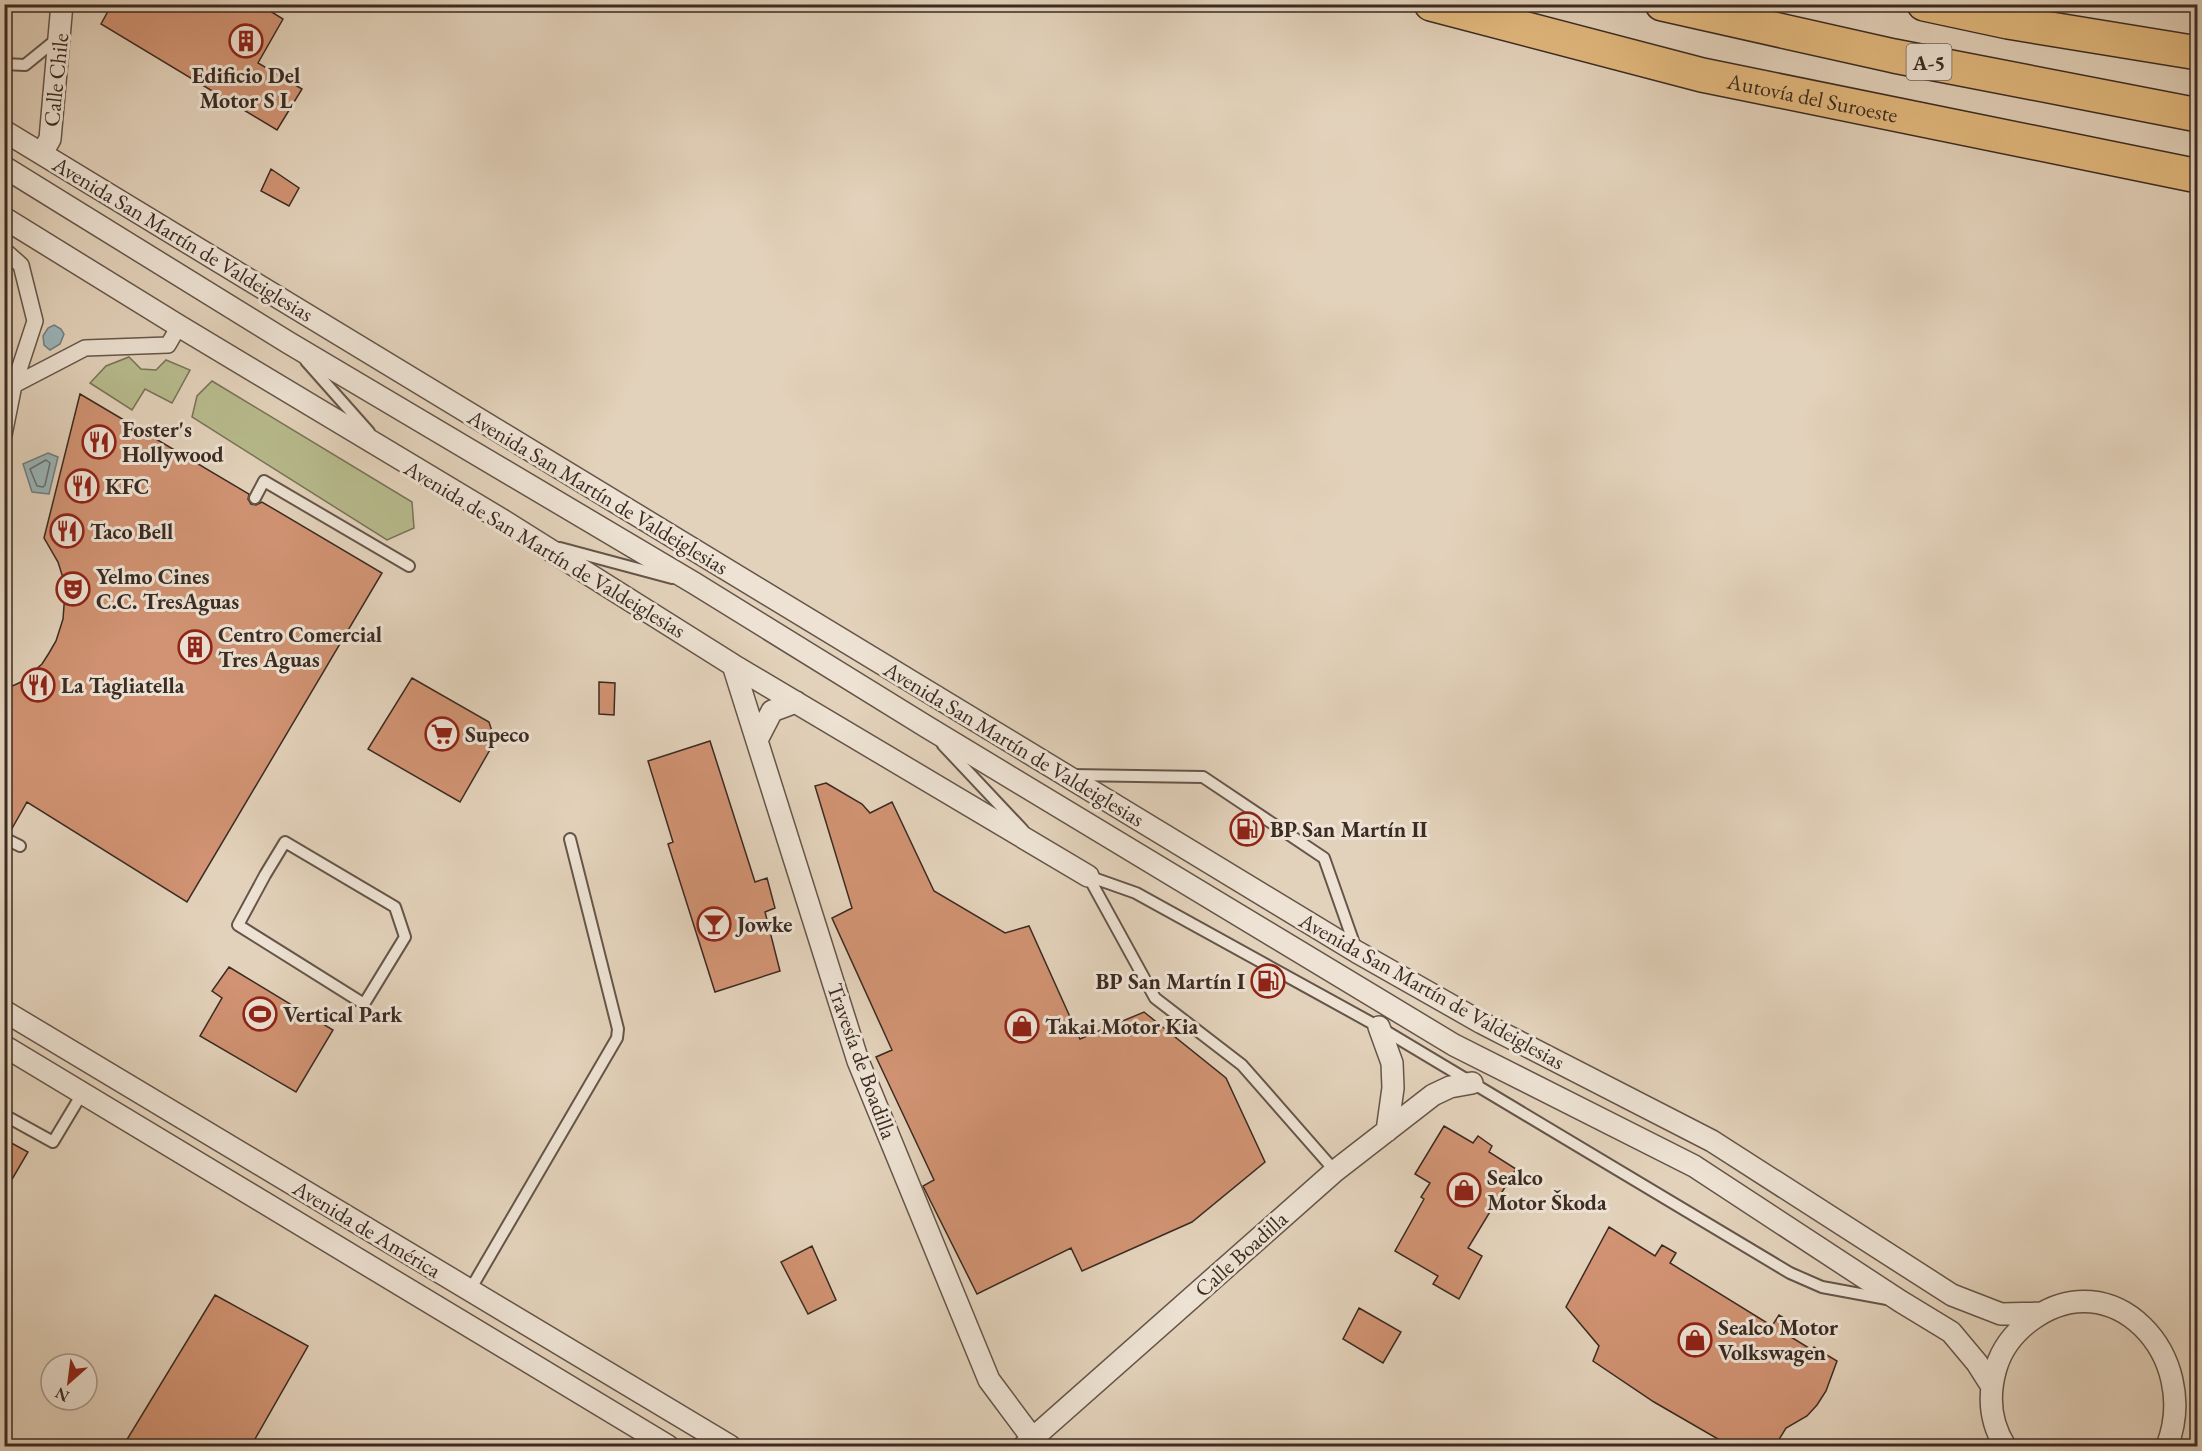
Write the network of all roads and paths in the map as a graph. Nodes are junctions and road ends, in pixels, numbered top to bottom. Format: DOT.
graph roads {
  1 [pos="62,4"];
  2 [pos="1431,4"];
  3 [pos="1662,4"];
  4 [pos="1924,4"];
  5 [pos="1998,13"];
  6 [pos="60,37"];
  7 [pos="2198,53"];
  8 [pos="4,64"];
  9 [pos="2198,116"];
  10 [pos="4,131"];
  11 [pos="42,153"];
  12 [pos="4,167"];
  13 [pos="2198,176"];
  14 [pos="4,218"];
  15 [pos="4,250"];
  16 [pos="179,326"];
  17 [pos="289,343"];
  18 [pos="14,385"];
  19 [pos="4,435"];
  20 [pos="389,454"];
  21 [pos="255,498"];
  22 [pos="536,542"];
  23 [pos="409,566"];
  24 [pos="694,583"];
  25 [pos="733,665"];
  26 [pos="796,702"];
  27 [pos="927,727"];
  28 [pos="757,740"];
  29 [pos="1064,775"];
  30 [pos="4,838"];
  31 [pos="570,839"];
  32 [pos="285,842"];
  33 [pos="20,846"];
  34 [pos="1039,847"];
  35 [pos="1088,876"];
  36 [pos="1358,952"];
  37 [pos="4,1011"];
  38 [pos="1379,1028"];
  39 [pos="4,1046"];
  40 [pos="1472,1083"];
  41 [pos="83,1092"];
  42 [pos="4,1115"];
  43 [pos="1387,1131"];
  44 [pos="1335,1171"];
  45 [pos="470,1290"];
  46 [pos="1899,1301"];
  47 [pos="2040,1313"];
  48 [pos="1991,1385"];
  49 [pos="1028,1443"];
  50 [pos="668,1446"];
  51 [pos="730,1446"];
  52 [pos="2005,1446"];
  53 [pos="2167,1446"];
  1 -- 6 [label="street, Calle Chile"];
  2 -- 13 [label="highway, Autovía del Suroeste"];
  3 -- 9 [label="highway, A-5"];
  4 -- 5 [label="highway"];
  5 -- 7 [label="highway"];
  6 -- 8 [label="lane"];
  6 -- 11 [label="street, Calle Chile"];
  10 -- 11 [label="street, Avenida San Martín de Valdeiglesias"];
  11 -- 29 [label="street, Avenida San Martín de Valdeiglesias"];
  12 -- 17 [label="street, Avenida San Martín de Valdeiglesias"];
  14 -- 16 [label="street, Avenida de San Martín de Valdeiglesias"];
  15 -- 18 [label="street"];
  16 -- 18 [label="street"];
  16 -- 20 [label="street, Avenida de San Martín de Valdeiglesias"];
  17 -- 20 [label="lane"];
  17 -- 24 [label="street, Avenida San Martín de Valdeiglesias"];
  18 -- 19 [label="street"];
  20 -- 22 [label="street, Avenida de San Martín de Valdeiglesias"];
  21 -- 23 [label="lane"];
  22 -- 24 [label="lane"];
  22 -- 25 [label="street, Avenida de San Martín de Valdeiglesias"];
  24 -- 27 [label="street, Avenida San Martín de Valdeiglesias"];
  25 -- 26 [label="street, Avenida de San Martín de Valdeiglesias"];
  25 -- 28 [label="street, Travesía de Boadilla"];
  26 -- 28 [label="street"];
  26 -- 34 [label="street, Avenida de San Martín de Valdeiglesias"];
  27 -- 34 [label="lane"];
  27 -- 46 [label="street, Avenida San Martín de Valdeiglesias"];
  28 -- 49 [label="street, Travesía de Boadilla"];
  29 -- 36 [label="street, Avenida San Martín de Valdeiglesias"];
  29 -- 36 [label="lane"];
  30 -- 33 [label="lane"];
  31 -- 45 [label="lane"];
  32 -- 32 [label="lane"];
  34 -- 35 [label="street, Avenida de San Martín de Valdeiglesias"];
  35 -- 38 [label="lane"];
  35 -- 44 [label="lane"];
  36 -- 47 [label="street, Avenida San Martín de Valdeiglesias"];
  37 -- 45 [label="street, Avenida de América"];
  38 -- 40 [label="lane"];
  38 -- 43 [label="street"];
  39 -- 41 [label="street, Avenida de América"];
  40 -- 43 [label="street, Calle Boadilla"];
  40 -- 46 [label="lane"];
  41 -- 42 [label="lane"];
  41 -- 50 [label="street, Avenida de América"];
  43 -- 44 [label="street, Calle Boadilla"];
  44 -- 49 [label="street, Calle Boadilla"];
  45 -- 51 [label="street, Avenida de América"];
  46 -- 48 [label="street, Avenida San Martín de Valdeiglesias"];
  47 -- 48 [label="street"];
  47 -- 53 [label="street"];
  48 -- 52 [label="street"];
}
